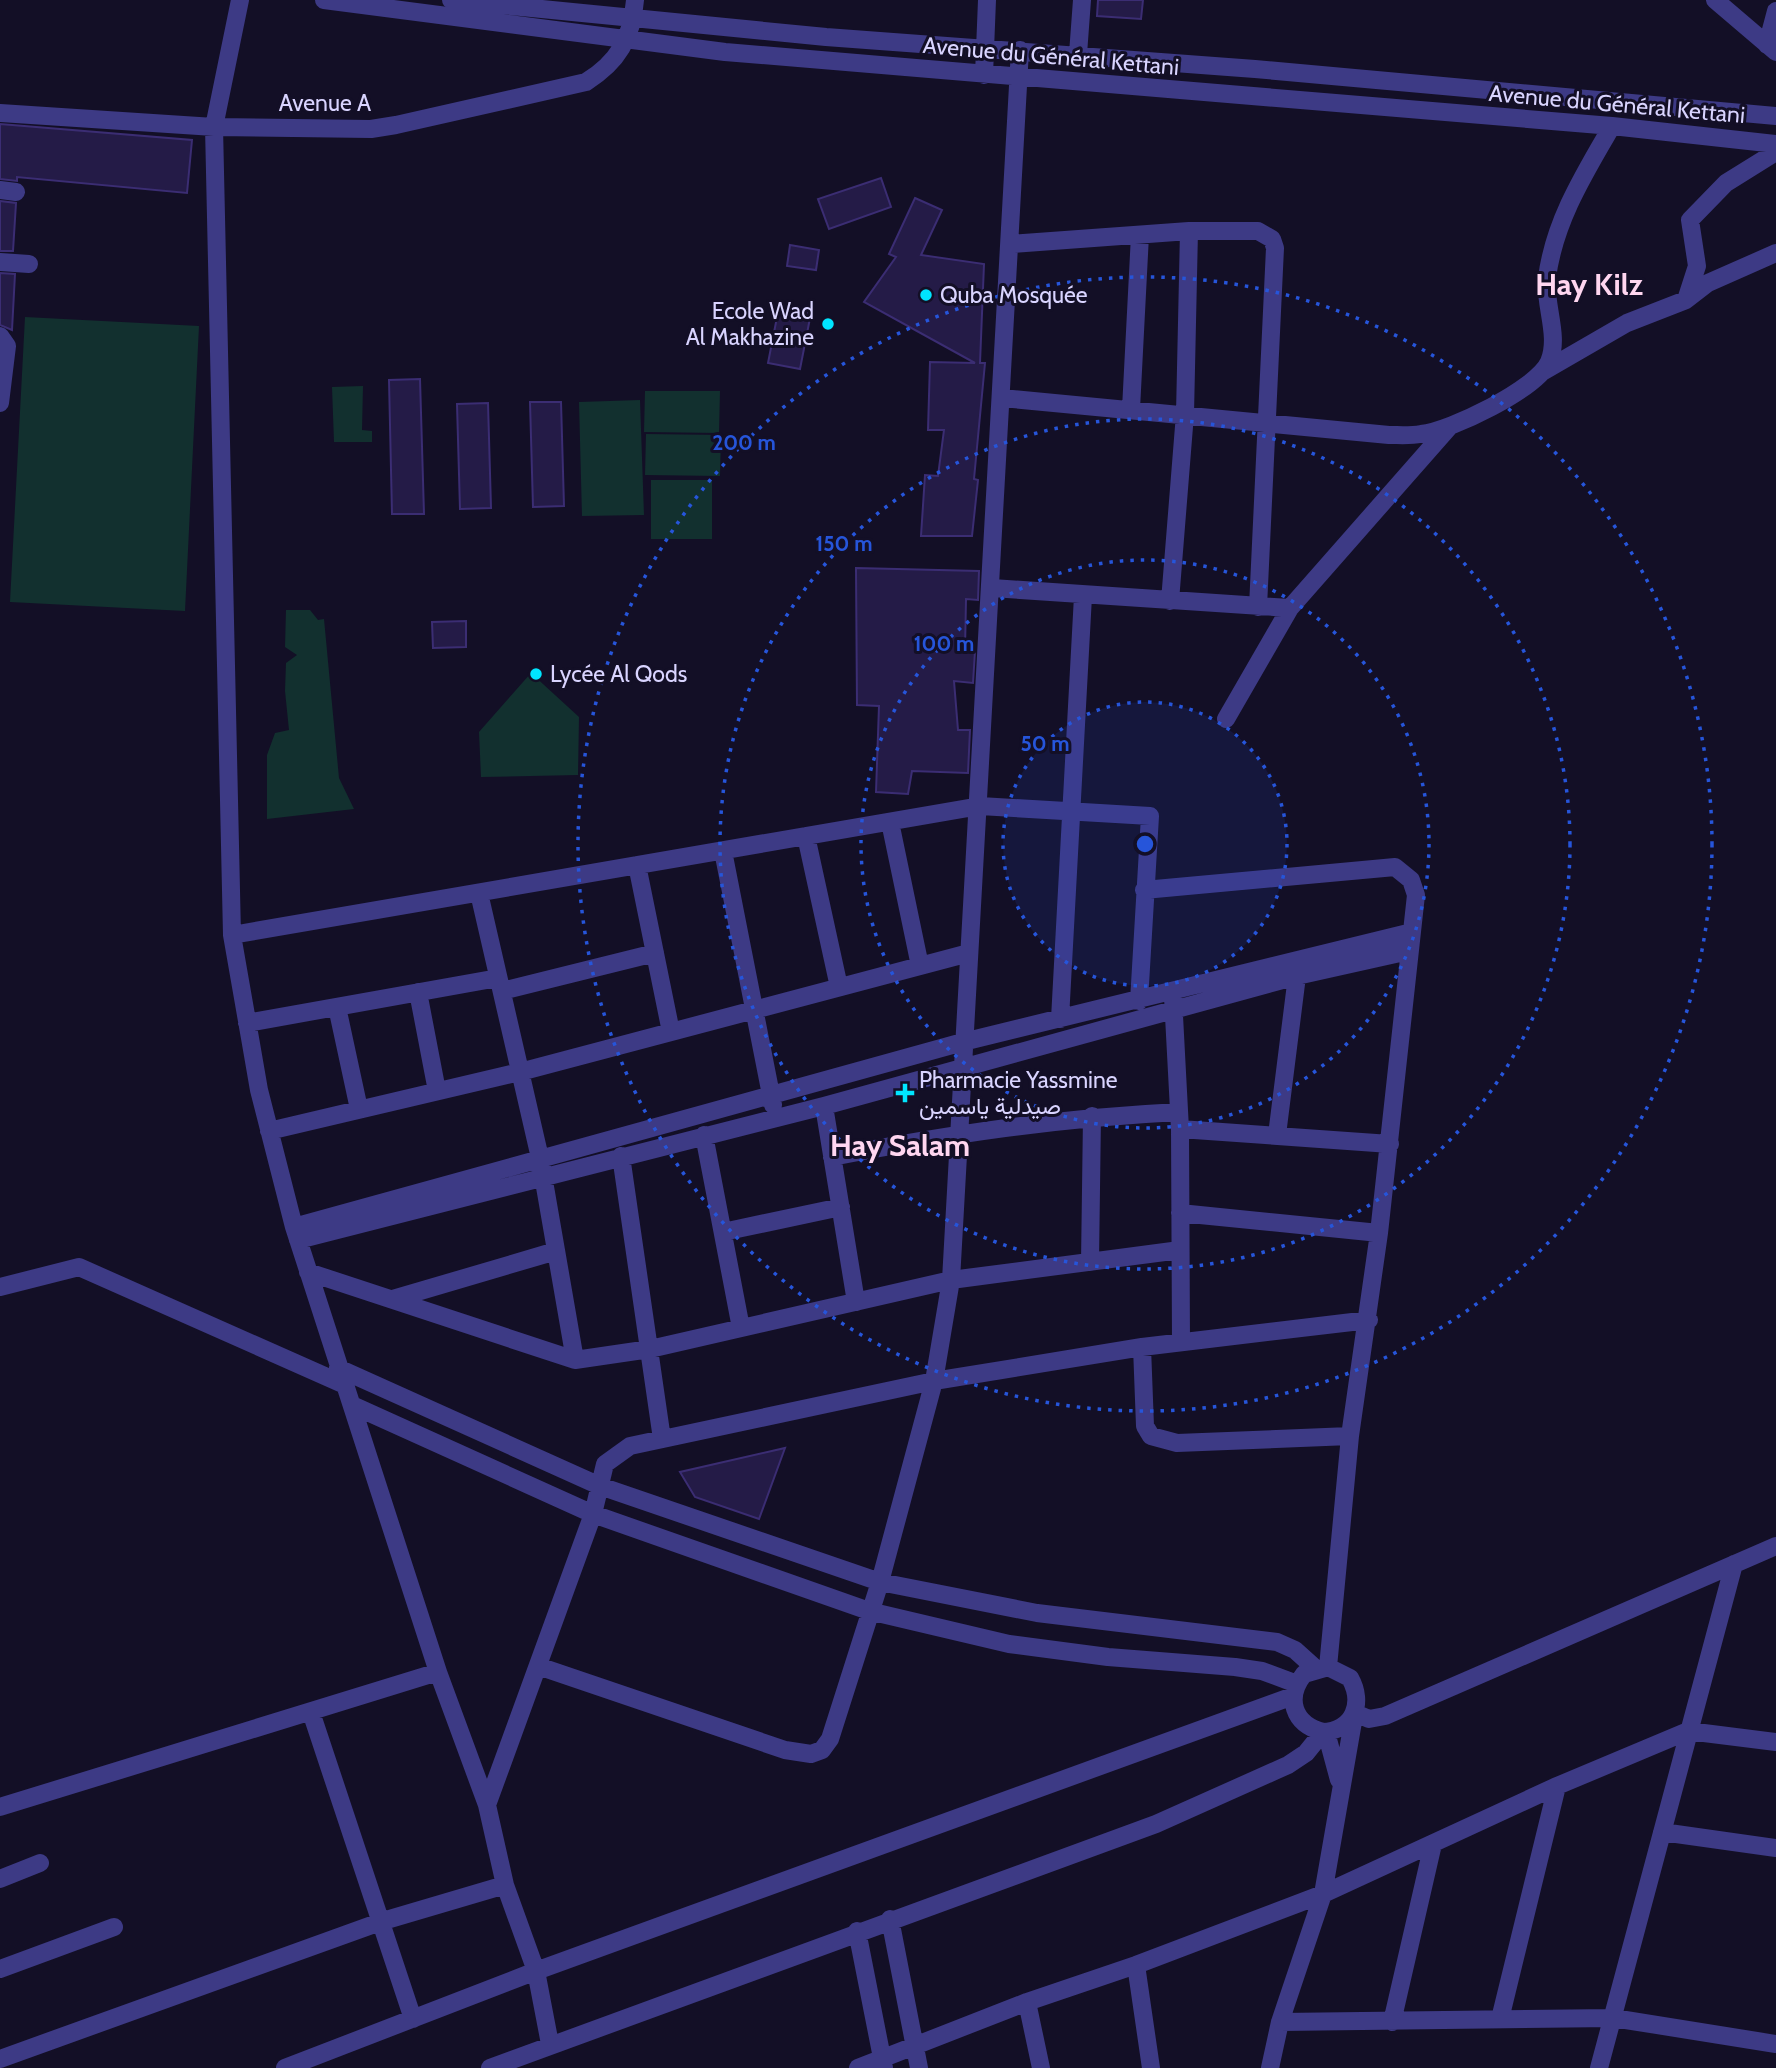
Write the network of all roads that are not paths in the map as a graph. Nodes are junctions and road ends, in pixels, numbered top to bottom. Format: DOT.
graph roads {
  1 [pos="240,0"];
  2 [pos="324,0"];
  3 [pos="451,0"];
  4 [pos="987,0"];
  5 [pos="1082,0"];
  6 [pos="1715,0"];
  7 [pos="488,2"];
  8 [pos="634,9"];
  9 [pos="1776,11"];
  10 [pos="628,41"];
  11 [pos="985,48"];
  12 [pos="1771,48"];
  13 [pos="1020,50"];
  14 [pos="1078,54"];
  15 [pos="984,75"];
  16 [pos="1020,78"];
  17 [pos="0,113"];
  18 [pos="1776,116"];
  19 [pos="1612,126"];
  20 [pos="214,128"];
  21 [pos="1776,144"];
  22 [pos="1776,152"];
  23 [pos="1189,231"];
  24 [pos="1140,235"];
  25 [pos="1011,244"];
  26 [pos="1776,253"];
  27 [pos="0,262"];
  28 [pos="29,264"];
  29 [pos="1686,300"];
  30 [pos="0,337"];
  31 [pos="1544,371"];
  32 [pos="1002,398"];
  33 [pos="0,403"];
  34 [pos="1131,409"];
  35 [pos="1185,414"];
  36 [pos="1268,423"];
  37 [pos="1451,425"];
  38 [pos="992,588"];
  39 [pos="1083,596"];
  40 [pos="1170,601"];
  41 [pos="1258,607"];
  42 [pos="1290,608"];
  43 [pos="1226,719"];
  44 [pos="980,806"];
  45 [pos="1071,811"];
  46 [pos="890,822"];
  47 [pos="806,836"];
  48 [pos="723,850"];
  49 [pos="637,865"];
  50 [pos="1144,890"];
  51 [pos="479,893"];
  52 [pos="1412,932"];
  53 [pos="232,935"];
  54 [pos="1409,951"];
  55 [pos="655,953"];
  56 [pos="969,953"];
  57 [pos="920,966"];
  58 [pos="1298,968"];
  59 [pos="500,984"];
  60 [pos="839,987"];
  61 [pos="418,992"];
  62 [pos="1139,1001"];
  63 [pos="1173,1001"];
  64 [pos="337,1007"];
  65 [pos="754,1010"];
  66 [pos="1060,1019"];
  67 [pos="247,1023"];
  68 [pos="671,1032"];
  69 [pos="963,1042"];
  70 [pos="961,1066"];
  71 [pos="520,1072"];
  72 [pos="437,1091"];
  73 [pos="771,1095"];
  74 [pos="824,1106"];
  75 [pos="359,1110"];
  76 [pos="1092,1116"];
  77 [pos="775,1118"];
  78 [pos="1179,1121"];
  79 [pos="269,1131"];
  80 [pos="958,1132"];
  81 [pos="704,1135"];
  82 [pos="1277,1135"];
  83 [pos="1390,1144"];
  84 [pos="621,1156"];
  85 [pos="832,1157"];
  86 [pos="542,1167"];
  87 [pos="841,1207"];
  88 [pos="1180,1213"];
  89 [pos="723,1232"];
  90 [pos="296,1233"];
  91 [pos="1380,1233"];
  92 [pos="1180,1250"];
  93 [pos="556,1251"];
  94 [pos="1090,1262"];
  95 [pos="308,1272"];
  96 [pos="951,1280"];
  97 [pos="0,1287"];
  98 [pos="393,1299"];
  99 [pos="856,1302"];
  100 [pos="1369,1320"];
  101 [pos="741,1328"];
  102 [pos="1181,1342"];
  103 [pos="1142,1347"];
  104 [pos="650,1349"];
  105 [pos="575,1360"];
  106 [pos="342,1376"];
  107 [pos="934,1381"];
  108 [pos="352,1405"];
  109 [pos="1350,1436"];
  110 [pos="662,1439"];
  111 [pos="600,1486"];
  112 [pos="593,1514"];
  113 [pos="1776,1546"];
  114 [pos="1734,1564"];
  115 [pos="880,1582"];
  116 [pos="869,1611"];
  117 [pos="538,1666"];
  118 [pos="1321,1668"];
  119 [pos="438,1672"];
  120 [pos="1295,1690"];
  121 [pos="311,1712"];
  122 [pos="1354,1714"];
  123 [pos="1688,1731"];
  124 [pos="1324,1732"];
  125 [pos="1776,1742"];
  126 [pos="1340,1783"];
  127 [pos="1557,1786"];
  128 [pos="487,1805"];
  129 [pos="0,1807"];
  130 [pos="1662,1832"];
  131 [pos="1433,1843"];
  132 [pos="1776,1849"];
  133 [pos="40,1863"];
  134 [pos="0,1879"];
  135 [pos="505,1885"];
  136 [pos="1324,1894"];
  137 [pos="890,1919"];
  138 [pos="383,1921"];
  139 [pos="114,1927"];
  140 [pos="857,1931"];
  141 [pos="1136,1965"];
  142 [pos="0,1969"];
  143 [pos="536,1971"];
  144 [pos="1027,2002"];
  145 [pos="1613,2018"];
  146 [pos="413,2019"];
  147 [pos="1500,2019"];
  148 [pos="1280,2022"];
  149 [pos="1391,2022"];
  150 [pos="550,2044"];
  151 [pos="1776,2044"];
  152 [pos="915,2047"];
  153 [pos="0,2059"];
  154 [pos="884,2064"];
  155 [pos="297,2066"];
  156 [pos="490,2068"];
  157 [pos="858,2068"];
  158 [pos="919,2068"];
  159 [pos="1041,2068"];
  160 [pos="1151,2068"];
  161 [pos="1270,2068"];
  162 [pos="1599,2068"];
  1 -- 20 [label="street"];
  2 -- 10 [label="street, Avenue du Général Kettani"];
  3 -- 7 [label="street, Avenue du Général Kettani"];
  4 -- 11 [label="street"];
  5 -- 14 [label="street"];
  6 -- 12 [label="street"];
  7 -- 8 [label="street, Avenue du Général Kettani"];
  8 -- 10 [label="street"];
  8 -- 11 [label="street, Avenue du Général Kettani"];
  9 -- 12 [label="street"];
  10 -- 15 [label="street, Avenue du Général Kettani"];
  10 -- 20 [label="street, Avenue A"];
  11 -- 13 [label="street, Avenue du Général Kettani"];
  11 -- 15 [label="street"];
  13 -- 14 [label="street, Avenue du Général Kettani"];
  13 -- 16 [label="street"];
  14 -- 18 [label="street, Avenue du Général Kettani"];
  15 -- 16 [label="street, Avenue du Général Kettani"];
  16 -- 19 [label="street, Avenue du Général Kettani"];
  16 -- 25 [label="street"];
  17 -- 20 [label="street, Avenue A"];
  19 -- 21 [label="street, Avenue du Général Kettani"];
  19 -- 31 [label="street"];
  20 -- 53 [label="street"];
  22 -- 29 [label="street"];
  23 -- 24 [label="street"];
  23 -- 35 [label="street"];
  23 -- 36 [label="street"];
  24 -- 25 [label="street"];
  24 -- 34 [label="street"];
  25 -- 32 [label="street"];
  26 -- 29 [label="street"];
  27 -- 28 [label="street"];
  29 -- 31 [label="street"];
  30 -- 33 [label="street"];
  31 -- 37 [label="street"];
  32 -- 34 [label="street"];
  32 -- 38 [label="street"];
  34 -- 35 [label="street"];
  35 -- 36 [label="street"];
  35 -- 40 [label="street"];
  36 -- 37 [label="street"];
  36 -- 41 [label="street"];
  37 -- 42 [label="street"];
  38 -- 39 [label="street"];
  38 -- 44 [label="street"];
  39 -- 40 [label="street"];
  39 -- 45 [label="street"];
  40 -- 41 [label="street"];
  41 -- 42 [label="street"];
  42 -- 43 [label="street"];
  44 -- 45 [label="street"];
  44 -- 46 [label="street"];
  44 -- 56 [label="street"];
  45 -- 50 [label="street"];
  45 -- 66 [label="street"];
  46 -- 47 [label="street"];
  46 -- 57 [label="street"];
  47 -- 48 [label="street"];
  47 -- 60 [label="street"];
  48 -- 49 [label="street"];
  48 -- 65 [label="street"];
  49 -- 51 [label="street"];
  49 -- 55 [label="street"];
  50 -- 52 [label="street"];
  50 -- 62 [label="street"];
  51 -- 53 [label="street"];
  51 -- 59 [label="street"];
  52 -- 54 [label="street"];
  52 -- 58 [label="street"];
  53 -- 67 [label="street"];
  54 -- 58 [label="street"];
  54 -- 83 [label="street"];
  55 -- 59 [label="street"];
  55 -- 68 [label="street"];
  56 -- 57 [label="street"];
  56 -- 69 [label="street"];
  57 -- 60 [label="street"];
  58 -- 63 [label="street"];
  58 -- 82 [label="street"];
  59 -- 61 [label="street"];
  59 -- 71 [label="street"];
  60 -- 65 [label="street"];
  61 -- 64 [label="street"];
  61 -- 72 [label="street"];
  62 -- 63 [label="street"];
  62 -- 66 [label="street"];
  63 -- 70 [label="street"];
  63 -- 78 [label="street"];
  64 -- 67 [label="street"];
  64 -- 75 [label="street"];
  65 -- 68 [label="street"];
  65 -- 73 [label="street"];
  66 -- 69 [label="street"];
  67 -- 79 [label="street"];
  68 -- 71 [label="street"];
  69 -- 70 [label="street"];
  69 -- 73 [label="street"];
  70 -- 74 [label="street"];
  70 -- 80 [label="street"];
  71 -- 72 [label="street"];
  71 -- 86 [label="street"];
  72 -- 75 [label="street"];
  73 -- 77 [label="street"];
  73 -- 86 [label="street"];
  74 -- 77 [label="street"];
  74 -- 85 [label="street"];
  75 -- 79 [label="street"];
  76 -- 78 [label="street"];
  76 -- 80 [label="street"];
  76 -- 94 [label="street"];
  77 -- 81 [label="street"];
  78 -- 82 [label="street"];
  78 -- 88 [label="street"];
  79 -- 90 [label="street"];
  80 -- 85 [label="street"];
  80 -- 96 [label="street"];
  81 -- 84 [label="street"];
  81 -- 89 [label="street"];
  82 -- 83 [label="street"];
  83 -- 91 [label="street"];
  84 -- 86 [label="street"];
  84 -- 104 [label="street"];
  85 -- 87 [label="street"];
  86 -- 90 [label="street"];
  86 -- 93 [label="street"];
  87 -- 89 [label="street"];
  87 -- 99 [label="street"];
  88 -- 91 [label="street"];
  88 -- 92 [label="street"];
  89 -- 101 [label="street"];
  90 -- 95 [label="street"];
  91 -- 100 [label="street"];
  92 -- 94 [label="street"];
  92 -- 102 [label="street"];
  93 -- 98 [label="street"];
  93 -- 105 [label="street"];
  94 -- 96 [label="street"];
  95 -- 98 [label="street"];
  95 -- 106 [label="street"];
  96 -- 99 [label="street"];
  96 -- 107 [label="street"];
  97 -- 106 [label="street"];
  98 -- 105 [label="street"];
  99 -- 101 [label="street"];
  100 -- 102 [label="street"];
  100 -- 109 [label="street"];
  101 -- 104 [label="street"];
  102 -- 103 [label="street"];
  103 -- 107 [label="street"];
  103 -- 109 [label="street"];
  104 -- 105 [label="street"];
  104 -- 110 [label="street"];
  106 -- 108 [label="street"];
  106 -- 111 [label="street"];
  107 -- 110 [label="street"];
  107 -- 115 [label="street"];
  108 -- 112 [label="street"];
  108 -- 119 [label="street"];
  109 -- 118 [label="street"];
  110 -- 111 [label="street"];
  111 -- 112 [label="street"];
  111 -- 115 [label="street"];
  112 -- 116 [label="street"];
  112 -- 117 [label="street"];
  113 -- 114 [label="street"];
  114 -- 122 [label="street"];
  114 -- 123 [label="street"];
  115 -- 116 [label="street"];
  115 -- 118 [label="street"];
  116 -- 117 [label="street"];
  116 -- 120 [label="street"];
  117 -- 128 [label="street"];
  118 -- 120 [label="street"];
  118 -- 122 [label="street"];
  119 -- 121 [label="street"];
  119 -- 128 [label="street"];
  120 -- 124 [label="street"];
  120 -- 143 [label="street"];
  121 -- 129 [label="street"];
  121 -- 138 [label="street"];
  122 -- 124 [label="street"];
  122 -- 126 [label="street"];
  123 -- 125 [label="street"];
  123 -- 127 [label="street"];
  123 -- 130 [label="street"];
  124 -- 126 [label="street"];
  124 -- 137 [label="street"];
  126 -- 136 [label="street"];
  127 -- 131 [label="street"];
  127 -- 147 [label="street"];
  128 -- 135 [label="street"];
  130 -- 132 [label="street"];
  130 -- 145 [label="street"];
  131 -- 136 [label="street"];
  131 -- 149 [label="street"];
  133 -- 134 [label="street"];
  135 -- 138 [label="street"];
  135 -- 143 [label="street"];
  136 -- 141 [label="street"];
  136 -- 148 [label="street"];
  137 -- 140 [label="street"];
  137 -- 152 [label="street"];
  138 -- 146 [label="street"];
  138 -- 153 [label="street"];
  139 -- 142 [label="street"];
  140 -- 150 [label="street"];
  140 -- 154 [label="street"];
  141 -- 144 [label="street"];
  141 -- 160 [label="street"];
  143 -- 146 [label="street"];
  143 -- 150 [label="street"];
  144 -- 152 [label="street"];
  144 -- 159 [label="street"];
  145 -- 147 [label="street"];
  145 -- 151 [label="street"];
  145 -- 162 [label="street"];
  146 -- 155 [label="street"];
  147 -- 149 [label="street"];
  148 -- 149 [label="street"];
  148 -- 161 [label="street"];
  150 -- 156 [label="street"];
  152 -- 154 [label="street"];
  152 -- 158 [label="street"];
  154 -- 157 [label="street"];
}
